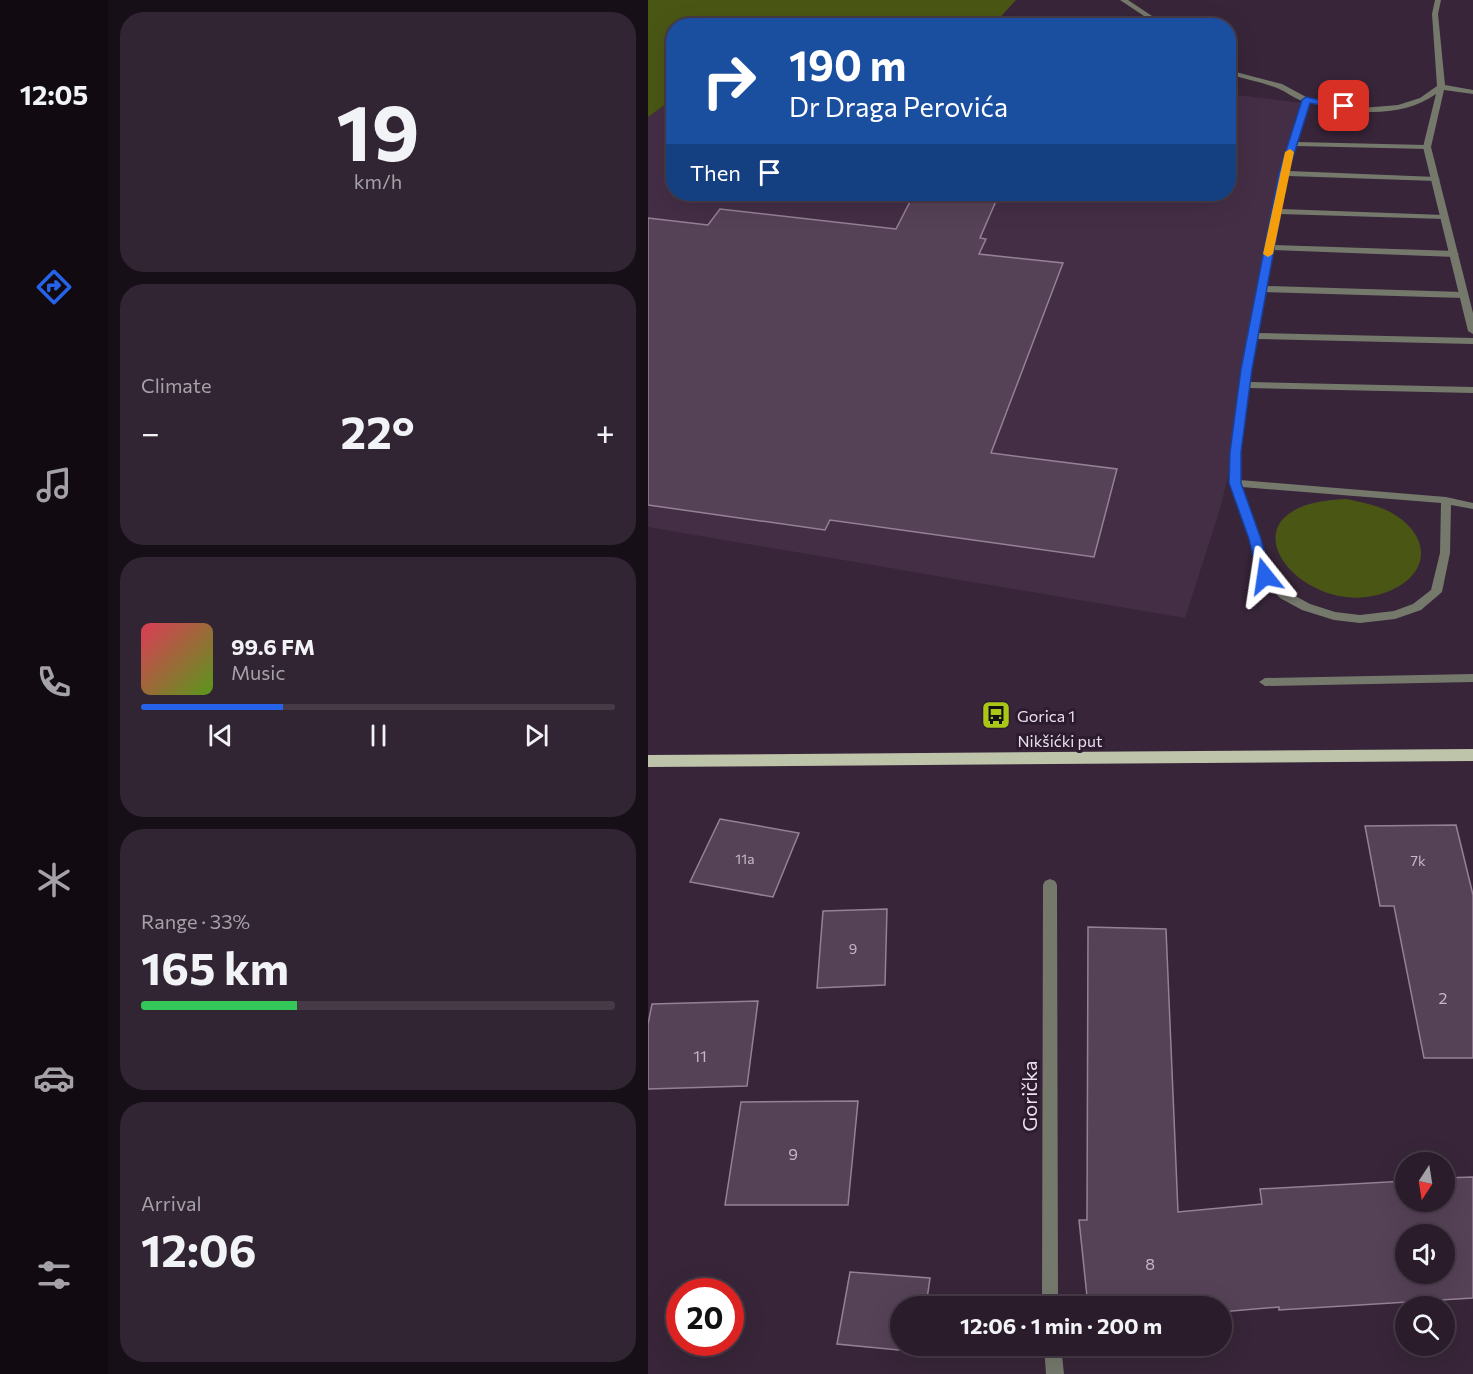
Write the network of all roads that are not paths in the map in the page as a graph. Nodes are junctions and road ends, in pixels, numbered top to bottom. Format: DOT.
graph roads {
  1 [pos="1123,0"];
  2 [pos="1438,0"];
  3 [pos="1151,18"];
  4 [pos="1236,74"];
  5 [pos="1441,87"];
  6 [pos="1473,93"];
  7 [pos="1306,100"];
  8 [pos="1292,144"];
  9 [pos="1427,147"];
  10 [pos="1284,173"];
  11 [pos="1436,179"];
  12 [pos="1277,211"];
  13 [pos="1444,217"];
  14 [pos="1269,247"];
  15 [pos="1455,254"];
  16 [pos="1261,289"];
  17 [pos="1463,295"];
  18 [pos="1473,331"];
  19 [pos="1252,336"];
  20 [pos="1473,341"];
  21 [pos="1244,385"];
  22 [pos="1473,390"];
  23 [pos="1235,483"];
  24 [pos="1446,500"];
  25 [pos="1473,506"];
  26 [pos="1473,678"];
  27 [pos="1265,682"];
  28 [pos="1473,755"];
  29 [pos="648,761"];
  30 [pos="1050,885"];
  31 [pos="1050,1296"];
  32 [pos="1053,1356"];
  33 [pos="1054,1374"];
  1 -- 3 [label="street"];
  2 -- 5 [label="street"];
  4 -- 7 [label="street"];
  5 -- 6 [label="street"];
  5 -- 7 [label="street"];
  5 -- 9 [label="street"];
  7 -- 8 [label="street"];
  8 -- 9 [label="street"];
  8 -- 10 [label="street"];
  9 -- 11 [label="street"];
  10 -- 11 [label="street"];
  10 -- 12 [label="street"];
  11 -- 13 [label="street"];
  12 -- 13 [label="street"];
  12 -- 14 [label="street"];
  13 -- 15 [label="street"];
  14 -- 15 [label="street"];
  14 -- 16 [label="street"];
  15 -- 17 [label="street"];
  16 -- 17 [label="street"];
  16 -- 19 [label="street"];
  17 -- 18 [label="street"];
  19 -- 20 [label="street"];
  19 -- 21 [label="street"];
  21 -- 22 [label="street"];
  21 -- 23 [label="street"];
  23 -- 24 [label="street"];
  23 -- 24 [label="street"];
  24 -- 25 [label="street"];
  26 -- 27 [label="street"];
  28 -- 29 [label="main road, Nikšićki put"];
  30 -- 31 [label="street, Gorička"];
  32 -- 33 [label="street"];
}
